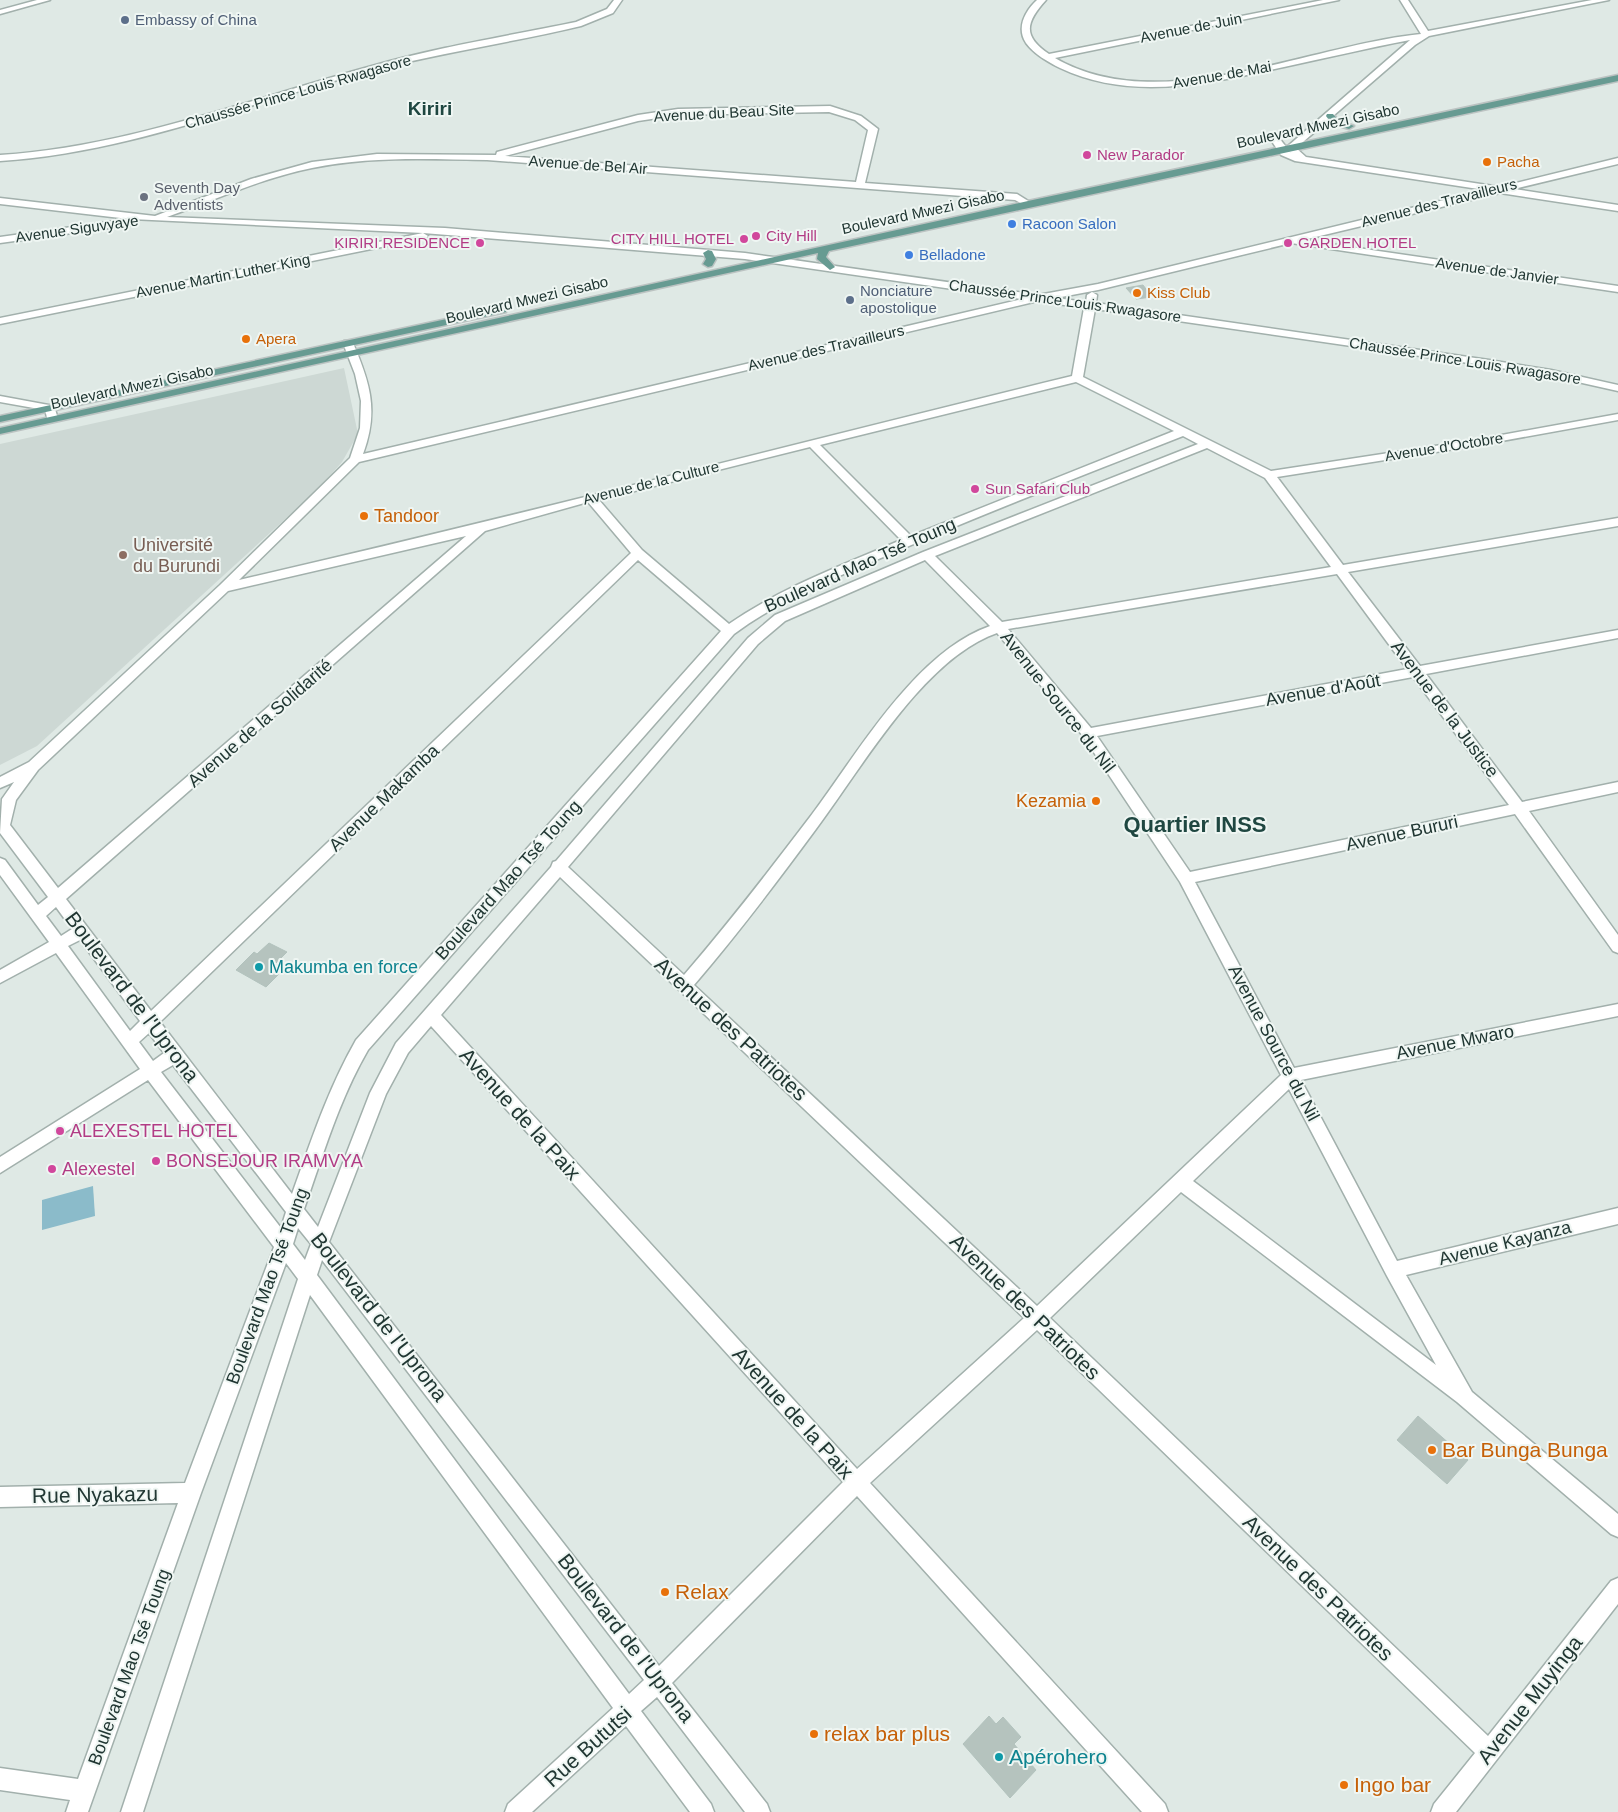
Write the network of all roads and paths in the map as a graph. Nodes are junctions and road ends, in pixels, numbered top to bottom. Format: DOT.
graph roads {
  1 [pos="46,0"];
  2 [pos="618,0"];
  3 [pos="1042,0"];
  4 [pos="1335,0"];
  5 [pos="1404,0"];
  6 [pos="1605,0"];
  7 [pos="0,12"];
  8 [pos="1423,35"];
  9 [pos="1382,43"];
  10 [pos="1401,52"];
  11 [pos="1048,57"];
  12 [pos="1618,69"];
  13 [pos="1618,78"];
  14 [pos="1507,92"];
  15 [pos="1518,99"];
  16 [pos="1330,116"];
  17 [pos="1350,126"];
  18 [pos="1306,134"];
  19 [pos="1276,140"];
  20 [pos="1287,151"];
  21 [pos="488,157"];
  22 [pos="0,158"];
  23 [pos="1618,161"];
  24 [pos="860,185"];
  25 [pos="1496,189"];
  26 [pos="1017,197"];
  27 [pos="0,201"];
  28 [pos="1028,204"];
  29 [pos="1618,208"];
  30 [pos="153,219"];
  31 [pos="445,231"];
  32 [pos="0,240"];
  33 [pos="1286,241"];
  34 [pos="825,249"];
  35 [pos="708,253"];
  36 [pos="744,256"];
  37 [pos="775,260"];
  38 [pos="708,264"];
  39 [pos="830,267"];
  40 [pos="1098,287"];
  41 [pos="1618,289"];
  42 [pos="1043,297"];
  43 [pos="1091,304"];
  44 [pos="542,307"];
  45 [pos="0,321"];
  46 [pos="351,349"];
  47 [pos="1077,378"];
  48 [pos="1618,388"];
  49 [pos="0,399"];
  50 [pos="51,414"];
  51 [pos="1618,417"];
  52 [pos="0,419"];
  53 [pos="0,431"];
  54 [pos="1182,432"];
  55 [pos="812,443"];
  56 [pos="1207,444"];
  57 [pos="355,459"];
  58 [pos="1269,475"];
  59 [pos="591,498"];
  60 [pos="1618,522"];
  61 [pos="483,528"];
  62 [pos="909,541"];
  63 [pos="638,553"];
  64 [pos="927,555"];
  65 [pos="1342,570"];
  66 [pos="224,588"];
  67 [pos="1000,628"];
  68 [pos="729,631"];
  69 [pos="1618,634"];
  70 [pos="1417,672"];
  71 [pos="1088,733"];
  72 [pos="34,766"];
  73 [pos="0,783"];
  74 [pos="1618,787"];
  75 [pos="1520,808"];
  76 [pos="2,824"];
  77 [pos="0,864"];
  78 [pos="558,866"];
  79 [pos="1186,878"];
  80 [pos="58,899"];
  81 [pos="36,916"];
  82 [pos="82,931"];
  83 [pos="58,945"];
  84 [pos="1618,946"];
  85 [pos="0,978"];
  86 [pos="686,985"];
  87 [pos="1618,1010"];
  88 [pos="430,1014"];
  89 [pos="151,1023"];
  90 [pos="129,1042"];
  91 [pos="175,1055"];
  92 [pos="150,1070"];
  93 [pos="1292,1075"];
  94 [pos="0,1166"];
  95 [pos="1181,1182"];
  96 [pos="295,1209"];
  97 [pos="1618,1216"];
  98 [pos="320,1241"];
  99 [pos="284,1247"];
  100 [pos="1393,1270"];
  101 [pos="307,1277"];
  102 [pos="1037,1318"];
  103 [pos="1465,1398"];
  104 [pos="857,1482"];
  105 [pos="191,1493"];
  106 [pos="0,1497"];
  107 [pos="1618,1527"];
  108 [pos="1618,1588"];
  109 [pos="659,1681"];
  110 [pos="628,1710"];
  111 [pos="1489,1752"];
  112 [pos="0,1779"];
  113 [pos="85,1791"];
  114 [pos="77,1812"];
  115 [pos="132,1812"];
  116 [pos="516,1812"];
  117 [pos="703,1812"];
  118 [pos="759,1812"];
  119 [pos="1156,1812"];
  120 [pos="1442,1812"];
  1 -- 7 [label="street"];
  2 -- 22 [label="street, Chaussée Prince Louis Rwagasore"];
  3 -- 11 [label="street, Avenue de Mai"];
  4 -- 11 [label="street, Avenue de Juin"];
  5 -- 8 [label="street"];
  6 -- 8 [label="street, Avenue de Mai"];
  8 -- 9 [label="street, Avenue de Mai"];
  8 -- 10 [label="street"];
  9 -- 10 [label="street"];
  9 -- 11 [label="street, Avenue de Mai"];
  10 -- 16 [label="street"];
  12 -- 14 [label="main road, Boulevard Mwezi Gisabo"];
  13 -- 15 [label="main road, Boulevard Mwezi Gisabo"];
  14 -- 15 [label="main road"];
  14 -- 17 [label="main road, Boulevard Mwezi Gisabo"];
  15 -- 20 [label="main road, Boulevard Mwezi Gisabo"];
  16 -- 17 [label="main road"];
  16 -- 18 [label="street"];
  17 -- 18 [label="main road, Boulevard Mwezi Gisabo"];
  18 -- 19 [label="main road, Boulevard Mwezi Gisabo"];
  18 -- 20 [label="street"];
  19 -- 20 [label="street"];
  19 -- 26 [label="main road, Boulevard Mwezi Gisabo"];
  20 -- 25 [label="street"];
  20 -- 28 [label="main road, Boulevard Mwezi Gisabo"];
  21 -- 24 [label="street, Avenue de Bel Air"];
  21 -- 24 [label="street, Avenue du Beau Site"];
  21 -- 30 [label="street, Avenue de Bel Air"];
  23 -- 25 [label="street, Avenue des Travailleurs"];
  24 -- 26 [label="street, Avenue de Bel Air"];
  25 -- 29 [label="street"];
  25 -- 33 [label="street, Avenue des Travailleurs"];
  26 -- 28 [label="street, Avenue de Bel Air"];
  26 -- 36 [label="main road, Boulevard Mwezi Gisabo"];
  27 -- 30 [label="street, Chaussée Prince Louis Rwagasore"];
  28 -- 34 [label="main road, Boulevard Mwezi Gisabo"];
  30 -- 31 [label="street, Chaussée Prince Louis Rwagasore"];
  30 -- 32 [label="street, Avenue Siguvyaye"];
  31 -- 35 [label="street, Chaussée Prince Louis Rwagasore"];
  31 -- 45 [label="street, Avenue Martin Luther King"];
  33 -- 40 [label="street, Avenue des Travailleurs"];
  33 -- 41 [label="street, Avenue de Janvier"];
  34 -- 37 [label="main road, Boulevard Mwezi Gisabo"];
  34 -- 39 [label="main road"];
  35 -- 36 [label="street, Chaussée Prince Louis Rwagasore"];
  35 -- 38 [label="main road"];
  36 -- 37 [label="street, Chaussée Prince Louis Rwagasore"];
  36 -- 38 [label="main road, Boulevard Mwezi Gisabo"];
  37 -- 39 [label="street, Chaussée Prince Louis Rwagasore"];
  37 -- 44 [label="main road, Boulevard Mwezi Gisabo"];
  38 -- 44 [label="main road, Boulevard Mwezi Gisabo"];
  39 -- 42 [label="street, Chaussée Prince Louis Rwagasore"];
  40 -- 42 [label="street, Avenue des Travailleurs"];
  40 -- 43 [label="street"];
  42 -- 43 [label="street, Chaussée Prince Louis Rwagasore"];
  42 -- 57 [label="street, Avenue des Travailleurs"];
  43 -- 47 [label="street"];
  43 -- 48 [label="street, Chaussée Prince Louis Rwagasore"];
  44 -- 46 [label="main road, Boulevard Mwezi Gisabo"];
  46 -- 50 [label="main road, Boulevard Mwezi Gisabo"];
  46 -- 57 [label="street"];
  47 -- 54 [label="street"];
  47 -- 55 [label="street, Avenue de la Culture"];
  49 -- 50 [label="street"];
  50 -- 52 [label="main road, Boulevard Mwezi Gisabo"];
  50 -- 53 [label="main road, Boulevard Mwezi Gisabo"];
  51 -- 58 [label="street, Avenue d'Octobre"];
  54 -- 56 [label="street"];
  54 -- 62 [label="street, Boulevard Mao Tsé Toung"];
  55 -- 59 [label="street, Avenue de la Culture"];
  55 -- 62 [label="street"];
  56 -- 58 [label="street"];
  56 -- 64 [label="street, Boulevard Mao Tsé Toung"];
  57 -- 66 [label="street"];
  58 -- 65 [label="street, Avenue de la Justice"];
  59 -- 61 [label="street, Avenue de la Culture"];
  59 -- 63 [label="street"];
  60 -- 65 [label="street"];
  61 -- 66 [label="street, Avenue de la Culture"];
  61 -- 80 [label="street, Avenue de la Solidarité"];
  62 -- 68 [label="street, Boulevard Mao Tsé Toung"];
  63 -- 68 [label="street"];
  63 -- 89 [label="street, Avenue Makamba"];
  64 -- 67 [label="street, Avenue Source du Nil"];
  64 -- 78 [label="street, Boulevard Mao Tsé Toung"];
  65 -- 67 [label="street"];
  65 -- 70 [label="street, Avenue de la Justice"];
  66 -- 72 [label="street"];
  67 -- 71 [label="street, Avenue Source du Nil"];
  67 -- 86 [label="street"];
  68 -- 96 [label="street, Boulevard Mao Tsé Toung"];
  69 -- 70 [label="street, Avenue d'Août"];
  70 -- 71 [label="street, Avenue d'Août"];
  70 -- 75 [label="street, Avenue de la Justice"];
  71 -- 79 [label="street, Avenue Source du Nil"];
  72 -- 73 [label="street"];
  72 -- 76 [label="street"];
  74 -- 75 [label="street, Avenue Bururi"];
  75 -- 79 [label="street, Avenue Bururi"];
  75 -- 84 [label="street, Avenue de la Justice"];
  76 -- 80 [label="street, Boulevard de l'Uprona"];
  77 -- 81 [label="street, Boulevard de l'Uprona"];
  78 -- 86 [label="street, Avenue des Patriotes"];
  78 -- 88 [label="street, Boulevard Mao Tsé Toung"];
  79 -- 93 [label="street, Avenue Source du Nil"];
  80 -- 81 [label="street, Avenue de la Solidarité"];
  80 -- 82 [label="street, Boulevard de l'Uprona"];
  81 -- 83 [label="street, Boulevard de l'Uprona"];
  82 -- 83 [label="street"];
  82 -- 89 [label="street, Boulevard de l'Uprona"];
  83 -- 85 [label="street"];
  83 -- 90 [label="street, Boulevard de l'Uprona"];
  86 -- 102 [label="street, Avenue des Patriotes"];
  87 -- 93 [label="street, Avenue Mwaro"];
  88 -- 98 [label="street, Boulevard Mao Tsé Toung"];
  88 -- 104 [label="street, Avenue de la Paix"];
  89 -- 90 [label="street, Avenue Makamba"];
  89 -- 91 [label="street, Boulevard de l'Uprona"];
  90 -- 92 [label="street, Boulevard de l'Uprona"];
  91 -- 92 [label="street"];
  91 -- 96 [label="street, Boulevard de l'Uprona"];
  92 -- 94 [label="street"];
  92 -- 99 [label="street, Boulevard de l'Uprona"];
  93 -- 95 [label="street, Rue Bututsi"];
  93 -- 100 [label="street, Avenue Source du Nil"];
  95 -- 102 [label="street, Rue Bututsi"];
  95 -- 103 [label="street"];
  96 -- 98 [label="street, Boulevard de l'Uprona"];
  96 -- 99 [label="street, Boulevard Mao Tsé Toung"];
  97 -- 100 [label="street, Avenue Kayanza"];
  98 -- 101 [label="street, Boulevard Mao Tsé Toung"];
  98 -- 109 [label="street, Boulevard de l'Uprona"];
  99 -- 101 [label="street, Boulevard de l'Uprona"];
  99 -- 105 [label="street, Boulevard Mao Tsé Toung"];
  100 -- 103 [label="street, Avenue Source du Nil"];
  101 -- 110 [label="street, Boulevard de l'Uprona"];
  101 -- 115 [label="street, Boulevard Mao Tsé Toung"];
  102 -- 104 [label="street, Rue Bututsi"];
  102 -- 111 [label="street, Avenue des Patriotes"];
  103 -- 107 [label="street, Avenue Source du Nil"];
  104 -- 109 [label="street, Rue Bututsi"];
  104 -- 119 [label="street, Avenue de la Paix"];
  105 -- 106 [label="street, Rue Nyakazu"];
  105 -- 113 [label="street, Boulevard Mao Tsé Toung"];
  108 -- 111 [label="street, Avenue Muyinga"];
  109 -- 110 [label="street, Rue Bututsi"];
  109 -- 118 [label="street, Boulevard de l'Uprona"];
  110 -- 116 [label="street, Rue Bututsi"];
  110 -- 117 [label="street, Boulevard de l'Uprona"];
  111 -- 120 [label="street, Avenue Muyinga"];
  112 -- 113 [label="street"];
  113 -- 114 [label="street, Boulevard Mao Tsé Toung"];
}
